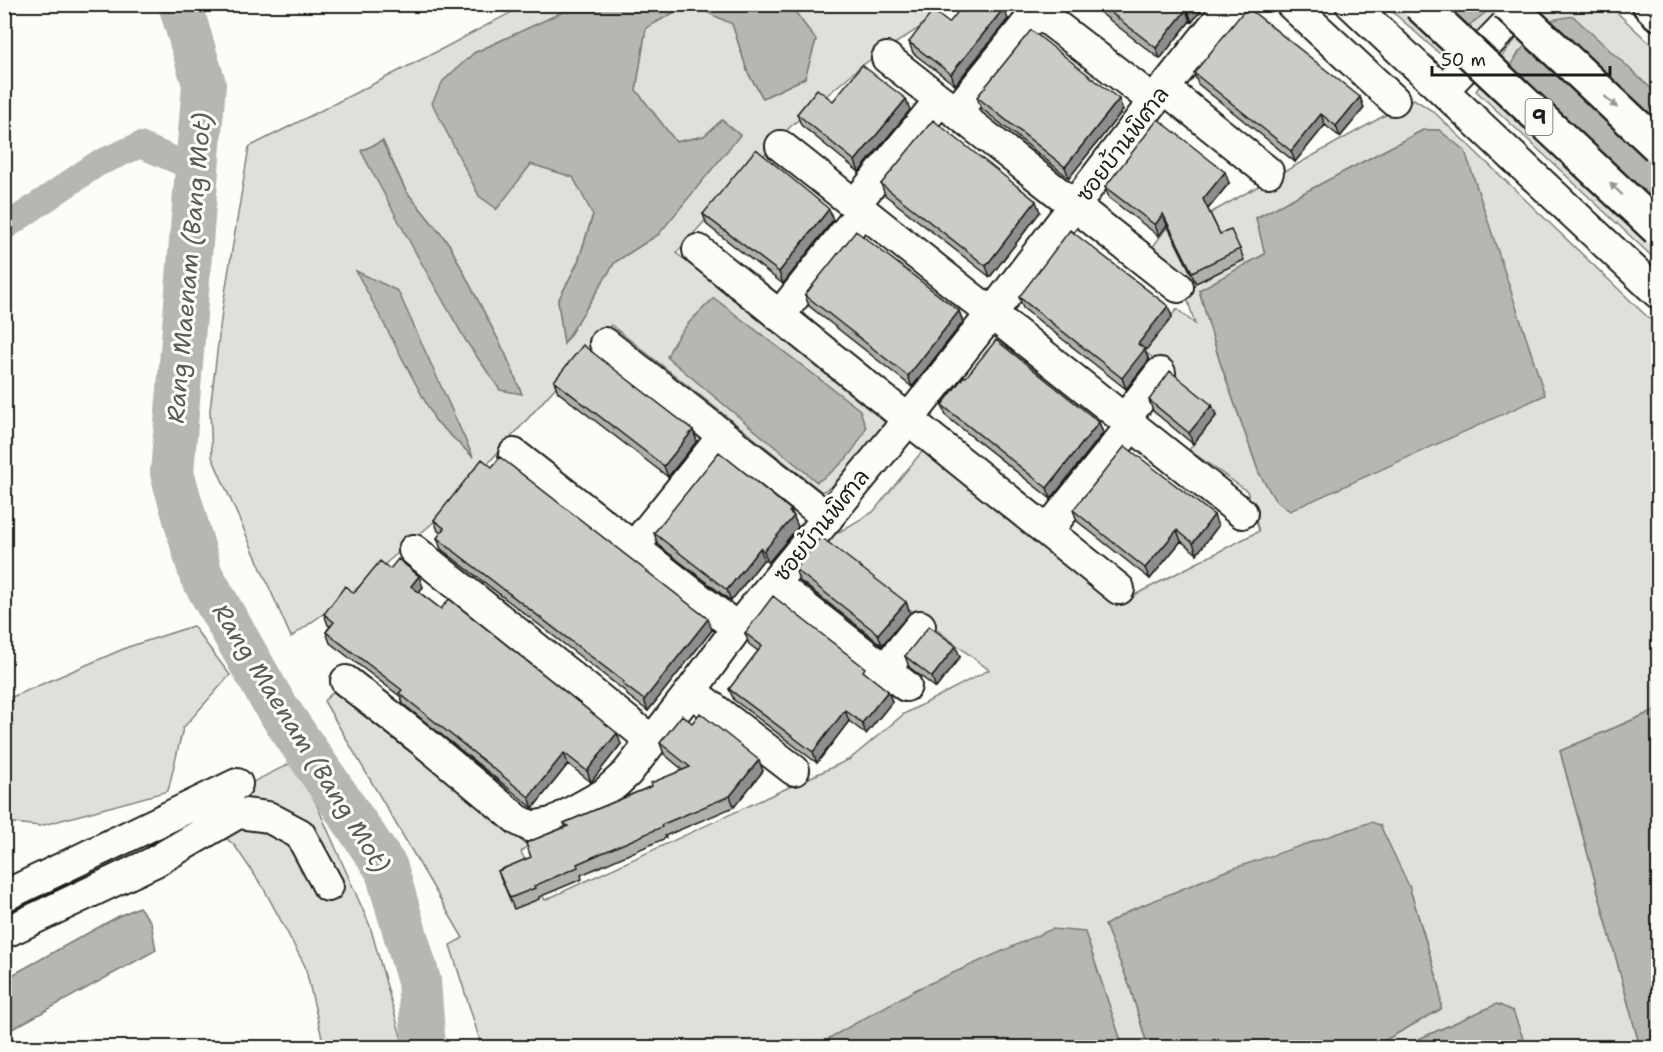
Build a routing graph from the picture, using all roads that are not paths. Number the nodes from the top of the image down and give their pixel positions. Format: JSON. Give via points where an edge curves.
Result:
{"nodes":[{"id":1,"x":1231,"y":4,"type":"edge"},
{"id":2,"x":1291,"y":4,"type":"edge"},
{"id":3,"x":1351,"y":4,"type":"edge"},
{"id":4,"x":1419,"y":4,"type":"edge"},
{"id":5,"x":1507,"y":4,"type":"edge"},
{"id":6,"x":1526,"y":4,"type":"edge"},
{"id":7,"x":1649,"y":4,"type":"edge"},
{"id":8,"x":1032,"y":8,"type":"edge"},
{"id":9,"x":1659,"y":13,"type":"edge"},
{"id":10,"x":887,"y":58,"type":"dead end"},
{"id":11,"x":1443,"y":90,"type":"junction"},
{"id":12,"x":1159,"y":95,"type":"junction"},
{"id":13,"x":1394,"y":100,"type":"dead end"},
{"id":14,"x":948,"y":106,"type":"junction"},
{"id":15,"x":781,"y":146,"type":"dead end"},
{"id":16,"x":1659,"y":146,"type":"edge"},
{"id":17,"x":1268,"y":172,"type":"dead end"},
{"id":18,"x":1075,"y":205,"type":"junction"},
{"id":19,"x":859,"y":207,"type":"junction"},
{"id":20,"x":1659,"y":229,"type":"edge"},
{"id":21,"x":698,"y":250,"type":"dead end"},
{"id":22,"x":1178,"y":287,"type":"dead end"},
{"id":23,"x":1659,"y":293,"type":"edge"},
{"id":24,"x":992,"y":313,"type":"junction"},
{"id":25,"x":779,"y":316,"type":"junction"},
{"id":26,"x":605,"y":343,"type":"dead end"},
{"id":27,"x":1160,"y":373,"type":"dead end"},
{"id":28,"x":908,"y":420,"type":"junction"},
{"id":29,"x":1129,"y":422,"type":"junction"},
{"id":30,"x":723,"y":436,"type":"junction"},
{"id":31,"x":514,"y":454,"type":"dead end"},
{"id":32,"x":1242,"y":513,"type":"dead end"},
{"id":33,"x":828,"y":518,"type":"junction"},
{"id":34,"x":1047,"y":531,"type":"junction"},
{"id":35,"x":634,"y":547,"type":"junction"},
{"id":36,"x":414,"y":550,"type":"dead end"},
{"id":37,"x":774,"y":583,"type":"junction"},
{"id":38,"x":1119,"y":589,"type":"dead end"},
{"id":39,"x":920,"y":626,"type":"dead end"},
{"id":40,"x":737,"y":628,"type":"junction"},
{"id":41,"x":346,"y":681,"type":"dead end"},
{"id":42,"x":691,"y":691,"type":"junction"},
{"id":43,"x":652,"y":741,"type":"junction"},
{"id":44,"x":794,"y":770,"type":"dead end"},
{"id":45,"x":237,"y":784,"type":"dead end"},
{"id":46,"x":328,"y":886,"type":"dead end"},
{"id":47,"x":4,"y":896,"type":"edge"},
{"id":48,"x":4,"y":933,"type":"edge"}],
"edges":[{"from":1,"to":12,"type":"street","name":"ซอยบ้านพิศาล"},
{"from":2,"to":13,"type":"street"},
{"from":3,"to":11,"type":"street"},
{"from":20,"to":4,"type":"main road","number":"9","one_way":true,"bridge":true},
{"from":5,"to":16,"type":"main road","one_way":true,"bridge":true},
{"from":6,"to":11,"type":"street"},
{"from":7,"to":9,"type":"main road"},
{"from":8,"to":12,"type":"street"},
{"from":8,"to":14,"type":"street"},
{"from":10,"to":14,"type":"street"},
{"from":11,"to":23,"type":"street"},
{"from":12,"to":17,"type":"street"},
{"from":12,"to":18,"type":"street","name":"ซอยบ้านพิศาล"},
{"from":14,"to":18,"type":"street"},
{"from":14,"to":19,"type":"street"},
{"from":15,"to":19,"type":"street"},
{"from":18,"to":22,"type":"street"},
{"from":18,"to":24,"type":"street","name":"ซอยบ้านพิศาล"},
{"from":19,"to":24,"type":"street"},
{"from":19,"to":25,"type":"street"},
{"from":21,"to":25,"type":"street"},
{"from":24,"to":28,"type":"street","name":"ซอยบ้านพิศาล"},
{"from":24,"to":29,"type":"street"},
{"from":25,"to":28,"type":"street"},
{"from":26,"to":30,"type":"street"},
{"from":27,"to":29,"type":"street"},
{"from":28,"to":33,"type":"street","name":"ซอยบ้านพิศาล"},
{"from":28,"to":34,"type":"street"},
{"from":29,"to":32,"type":"street"},
{"from":29,"to":34,"type":"street"},
{"from":30,"to":33,"type":"street"},
{"from":30,"to":35,"type":"street"},
{"from":31,"to":35,"type":"street"},
{"from":33,"to":37,"type":"street","name":"ซอยบ้านพิศาล"},
{"from":34,"to":38,"type":"street"},
{"from":35,"to":40,"type":"street"},
{"from":36,"to":43,"type":"street"},
{"from":37,"to":39,"type":"street","via":[[895,678]]},
{"from":37,"to":40,"type":"street","name":"ซอยบ้านพิศาล"},
{"from":40,"to":42,"type":"street","name":"ซอยบ้านพิศาล"},
{"from":41,"to":43,"type":"street","name":"ซอยบ้านพิศาล","via":[[518,820],[532,827],[552,823],[604,794]]},
{"from":42,"to":43,"type":"street","name":"ซอยบ้านพิศาล"},
{"from":42,"to":44,"type":"street"},
{"from":45,"to":47,"type":"street"},
{"from":46,"to":48,"type":"street","via":[[300,834],[268,817],[238,813],[154,862]]}]}
